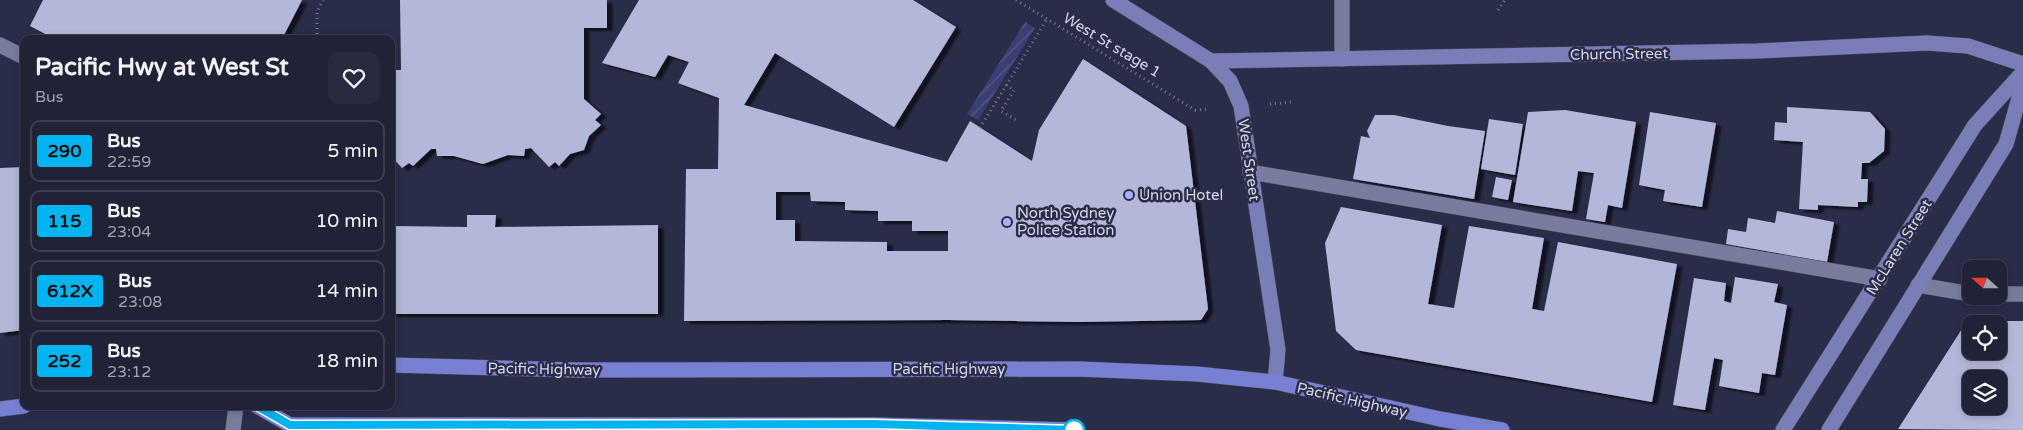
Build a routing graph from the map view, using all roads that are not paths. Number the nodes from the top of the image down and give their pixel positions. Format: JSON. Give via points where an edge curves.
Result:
{"nodes":[{"id":1,"x":1112,"y":0,"type":"edge"},
{"id":2,"x":1342,"y":0,"type":"edge"},
{"id":3,"x":0,"y":45,"type":"edge"},
{"id":4,"x":20,"y":55,"type":"edge"},
{"id":5,"x":1342,"y":58,"type":"junction"},
{"id":6,"x":1211,"y":61,"type":"junction"},
{"id":7,"x":2023,"y":64,"type":"edge"},
{"id":8,"x":2023,"y":72,"type":"edge"},
{"id":9,"x":2023,"y":84,"type":"edge"},
{"id":10,"x":1250,"y":172,"type":"junction"},
{"id":11,"x":1880,"y":279,"type":"junction"},
{"id":12,"x":1918,"y":285,"type":"junction"},
{"id":13,"x":1962,"y":292,"type":"edge"},
{"id":14,"x":2008,"y":294,"type":"edge"},
{"id":15,"x":2023,"y":294,"type":"edge"},
{"id":16,"x":395,"y":365,"type":"edge"},
{"id":17,"x":1275,"y":382,"type":"junction"},
{"id":18,"x":20,"y":406,"type":"edge"},
{"id":19,"x":0,"y":409,"type":"edge"},
{"id":20,"x":236,"y":410,"type":"edge"},
{"id":21,"x":264,"y":410,"type":"edge"},
{"id":22,"x":875,"y":427,"type":"edge"},
{"id":23,"x":233,"y":430,"type":"edge"},
{"id":24,"x":1075,"y":430,"type":"edge"},
{"id":25,"x":1502,"y":430,"type":"edge"},
{"id":26,"x":1783,"y":430,"type":"edge"},
{"id":27,"x":1829,"y":430,"type":"edge"}],
"edges":[{"from":1,"to":6,"type":"street","name":"West Street"},
{"from":2,"to":5,"type":"street"},
{"from":3,"to":4,"type":"street"},
{"from":5,"to":6,"type":"street","name":"Church Street"},
{"from":5,"to":7,"type":"street","name":"Church Street","via":[[1757,51],[1927,43],[1968,46]]},
{"from":6,"to":10,"type":"street","name":"West Street","via":[[1230,81],[1241,106]]},
{"from":8,"to":11,"type":"street","name":"McLaren Street","via":[[1975,125]]},
{"from":9,"to":12,"type":"street","via":[[2006,144]]},
{"from":10,"to":11,"type":"street"},
{"from":10,"to":17,"type":"street","name":"West Street","via":[[1278,350]]},
{"from":11,"to":26,"type":"street","name":"McLaren Street"},
{"from":12,"to":13,"type":"street"},
{"from":12,"to":27,"type":"street"},
{"from":14,"to":15,"type":"street"},
{"from":16,"to":17,"type":"main road","name":"Pacific Highway","via":[[577,370],[1079,369],[1196,374]]},
{"from":17,"to":25,"type":"main road","name":"Pacific Highway","via":[[1440,420]]},
{"from":18,"to":19,"type":"main road"},
{"from":20,"to":23,"type":"street"},
{"from":21,"to":22,"type":"main road","via":[[290,425]]},
{"from":22,"to":24,"type":"main road"}]}
